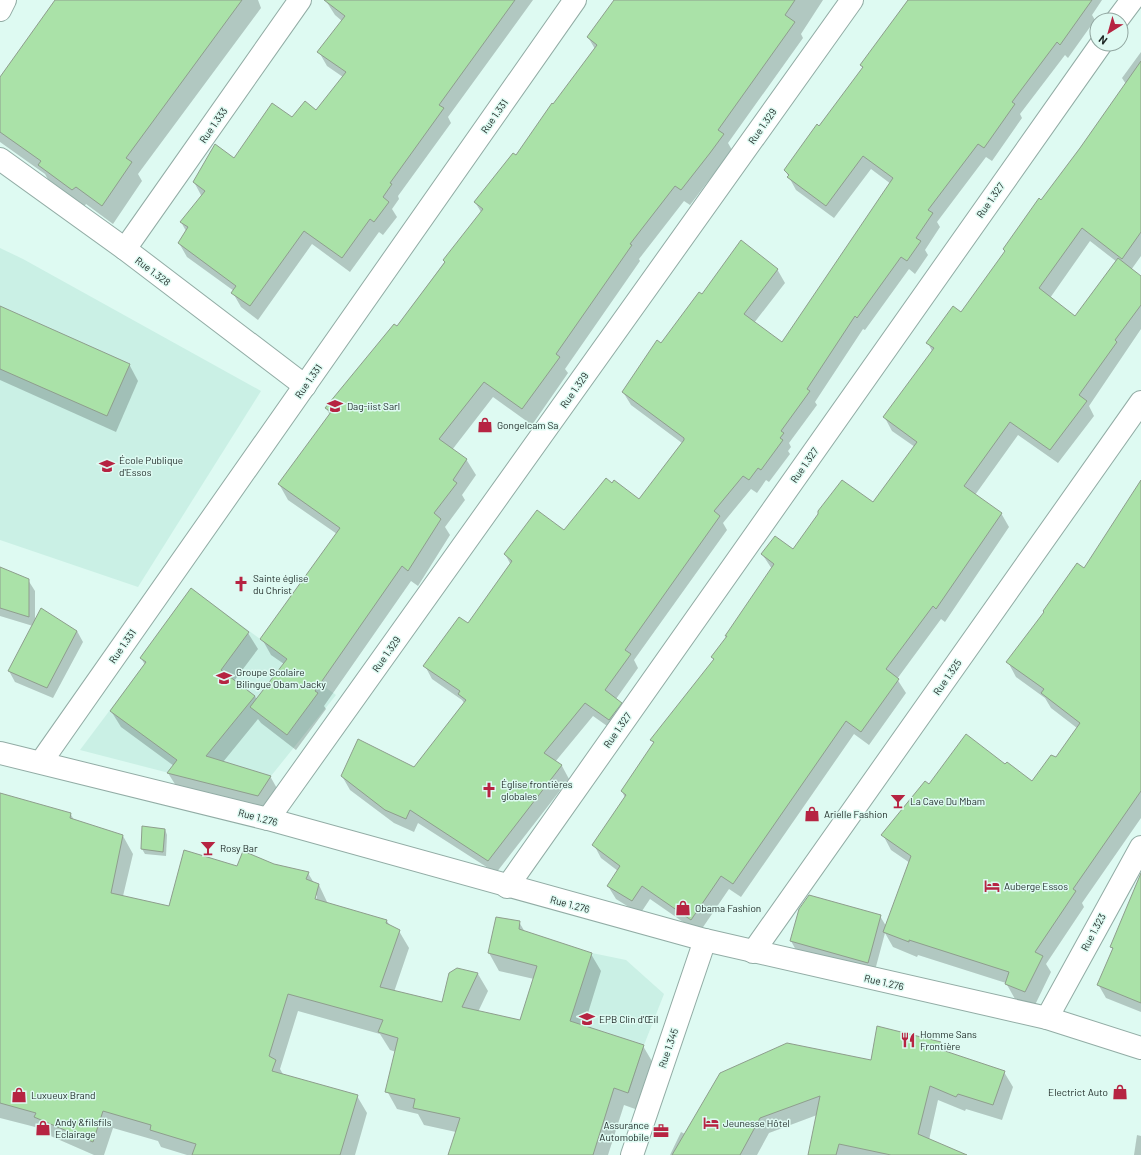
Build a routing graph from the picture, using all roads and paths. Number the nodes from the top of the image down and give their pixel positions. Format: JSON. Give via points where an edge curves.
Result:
{"nodes":[{"id":1,"x":5,"y":0,"type":"edge"},
{"id":2,"x":300,"y":0,"type":"edge"},
{"id":3,"x":575,"y":0,"type":"edge"},
{"id":4,"x":852,"y":0,"type":"edge"},
{"id":5,"x":1132,"y":0,"type":"edge"},
{"id":6,"x":0,"y":10,"type":"edge"},
{"id":7,"x":1124,"y":12,"type":"edge"},
{"id":8,"x":1095,"y":52,"type":"edge"},
{"id":9,"x":0,"y":158,"type":"edge"},
{"id":10,"x":125,"y":249,"type":"junction"},
{"id":11,"x":305,"y":386,"type":"junction"},
{"id":12,"x":1141,"y":402,"type":"edge"},
{"id":13,"x":0,"y":753,"type":"edge"},
{"id":14,"x":41,"y":762,"type":"junction"},
{"id":15,"x":268,"y":819,"type":"junction"},
{"id":16,"x":1141,"y":847,"type":"edge"},
{"id":17,"x":507,"y":887,"type":"junction"},
{"id":18,"x":705,"y":940,"type":"junction"},
{"id":19,"x":753,"y":952,"type":"junction"},
{"id":20,"x":1047,"y":1018,"type":"junction"},
{"id":21,"x":1141,"y":1048,"type":"edge"},
{"id":22,"x":632,"y":1155,"type":"edge"}],
"edges":[{"from":1,"to":6,"type":"street"},
{"from":2,"to":10,"type":"street","name":"Rue 1.333"},
{"from":3,"to":11,"type":"street","name":"Rue 1.331"},
{"from":4,"to":15,"type":"street","name":"Rue 1.329"},
{"from":5,"to":7,"type":"street"},
{"from":8,"to":17,"type":"street","name":"Rue 1.327"},
{"from":9,"to":10,"type":"street","name":"Rue 1.328"},
{"from":10,"to":11,"type":"street","name":"Rue 1.328"},
{"from":11,"to":14,"type":"street","name":"Rue 1.331"},
{"from":12,"to":19,"type":"street","name":"Rue 1.325"},
{"from":13,"to":14,"type":"street","name":"Rue 1.276"},
{"from":14,"to":15,"type":"street","name":"Rue 1.276"},
{"from":15,"to":17,"type":"street","name":"Rue 1.276"},
{"from":16,"to":20,"type":"street","name":"Rue 1.323"},
{"from":17,"to":18,"type":"street","name":"Rue 1.276"},
{"from":18,"to":19,"type":"street","name":"Rue 1.276"},
{"from":18,"to":22,"type":"street","name":"Rue 1.345"},
{"from":19,"to":20,"type":"street","name":"Rue 1.276"},
{"from":20,"to":21,"type":"street","name":"Rue 1.276"}]}
